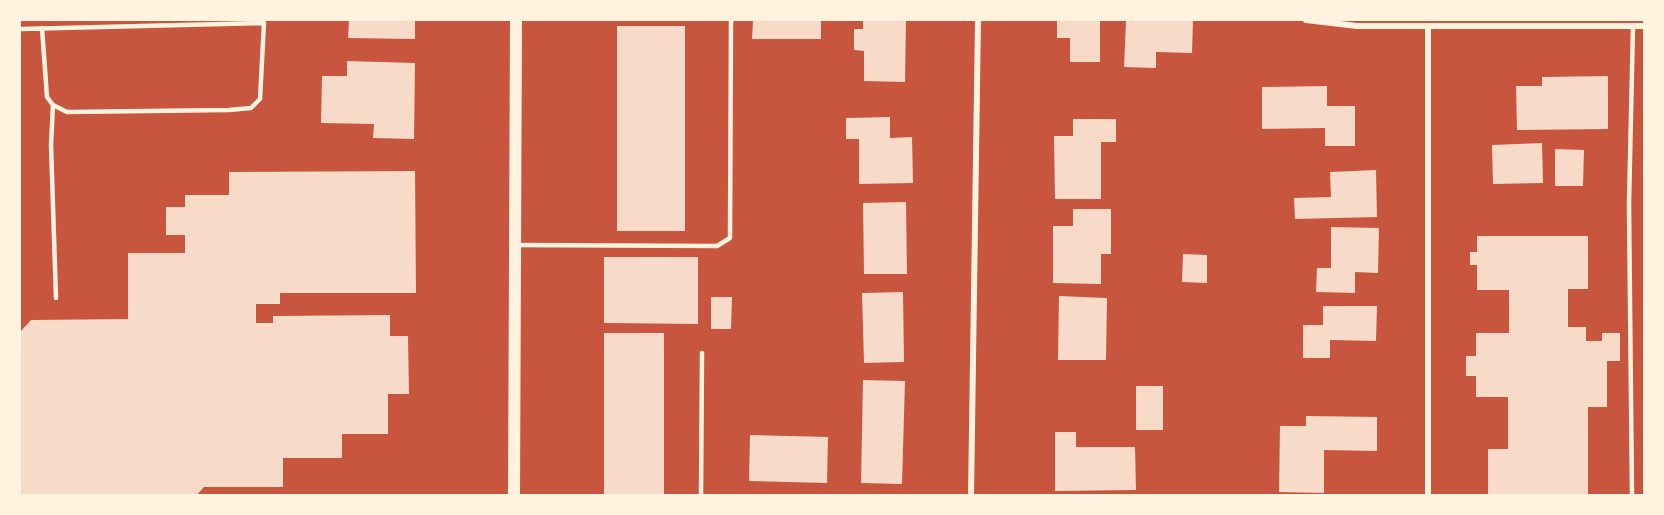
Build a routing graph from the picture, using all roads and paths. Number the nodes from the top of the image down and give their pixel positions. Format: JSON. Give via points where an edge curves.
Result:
{"nodes":[{"id":1,"x":516,"y":20,"type":"edge"},
{"id":2,"x":731,"y":20,"type":"edge"},
{"id":3,"x":978,"y":20,"type":"edge"},
{"id":4,"x":1306,"y":20,"type":"edge"},
{"id":5,"x":264,"y":21,"type":"edge"},
{"id":6,"x":165,"y":22,"type":"edge"},
{"id":7,"x":1428,"y":26,"type":"junction"},
{"id":8,"x":1633,"y":26,"type":"junction"},
{"id":9,"x":1644,"y":26,"type":"edge"},
{"id":10,"x":42,"y":28,"type":"junction"},
{"id":11,"x":20,"y":29,"type":"edge"},
{"id":12,"x":53,"y":105,"type":"junction"},
{"id":13,"x":515,"y":245,"type":"junction"},
{"id":14,"x":56,"y":298,"type":"dead end"},
{"id":15,"x":702,"y":353,"type":"dead end"},
{"id":16,"x":514,"y":495,"type":"edge"},
{"id":17,"x":701,"y":495,"type":"edge"},
{"id":18,"x":971,"y":495,"type":"edge"},
{"id":19,"x":1428,"y":495,"type":"edge"},
{"id":20,"x":1632,"y":495,"type":"edge"}],
"edges":[{"from":1,"to":13,"type":"main road"},
{"from":2,"to":13,"type":"lane","via":[[730,238],[717,246]]},
{"from":3,"to":18,"type":"street"},
{"from":4,"to":7,"type":"street","via":[[1357,26]]},
{"from":5,"to":6,"type":"lane"},
{"from":5,"to":12,"type":"lane","via":[[260,99],[251,108],[68,112]]},
{"from":6,"to":10,"type":"lane"},
{"from":7,"to":8,"type":"street"},
{"from":7,"to":19,"type":"street"},
{"from":8,"to":9,"type":"street"},
{"from":8,"to":20,"type":"lane","via":[[1629,204]]},
{"from":10,"to":11,"type":"lane"},
{"from":10,"to":12,"type":"lane","via":[[46,97]]},
{"from":12,"to":14,"type":"lane"},
{"from":13,"to":16,"type":"main road"},
{"from":15,"to":17,"type":"lane"}]}
